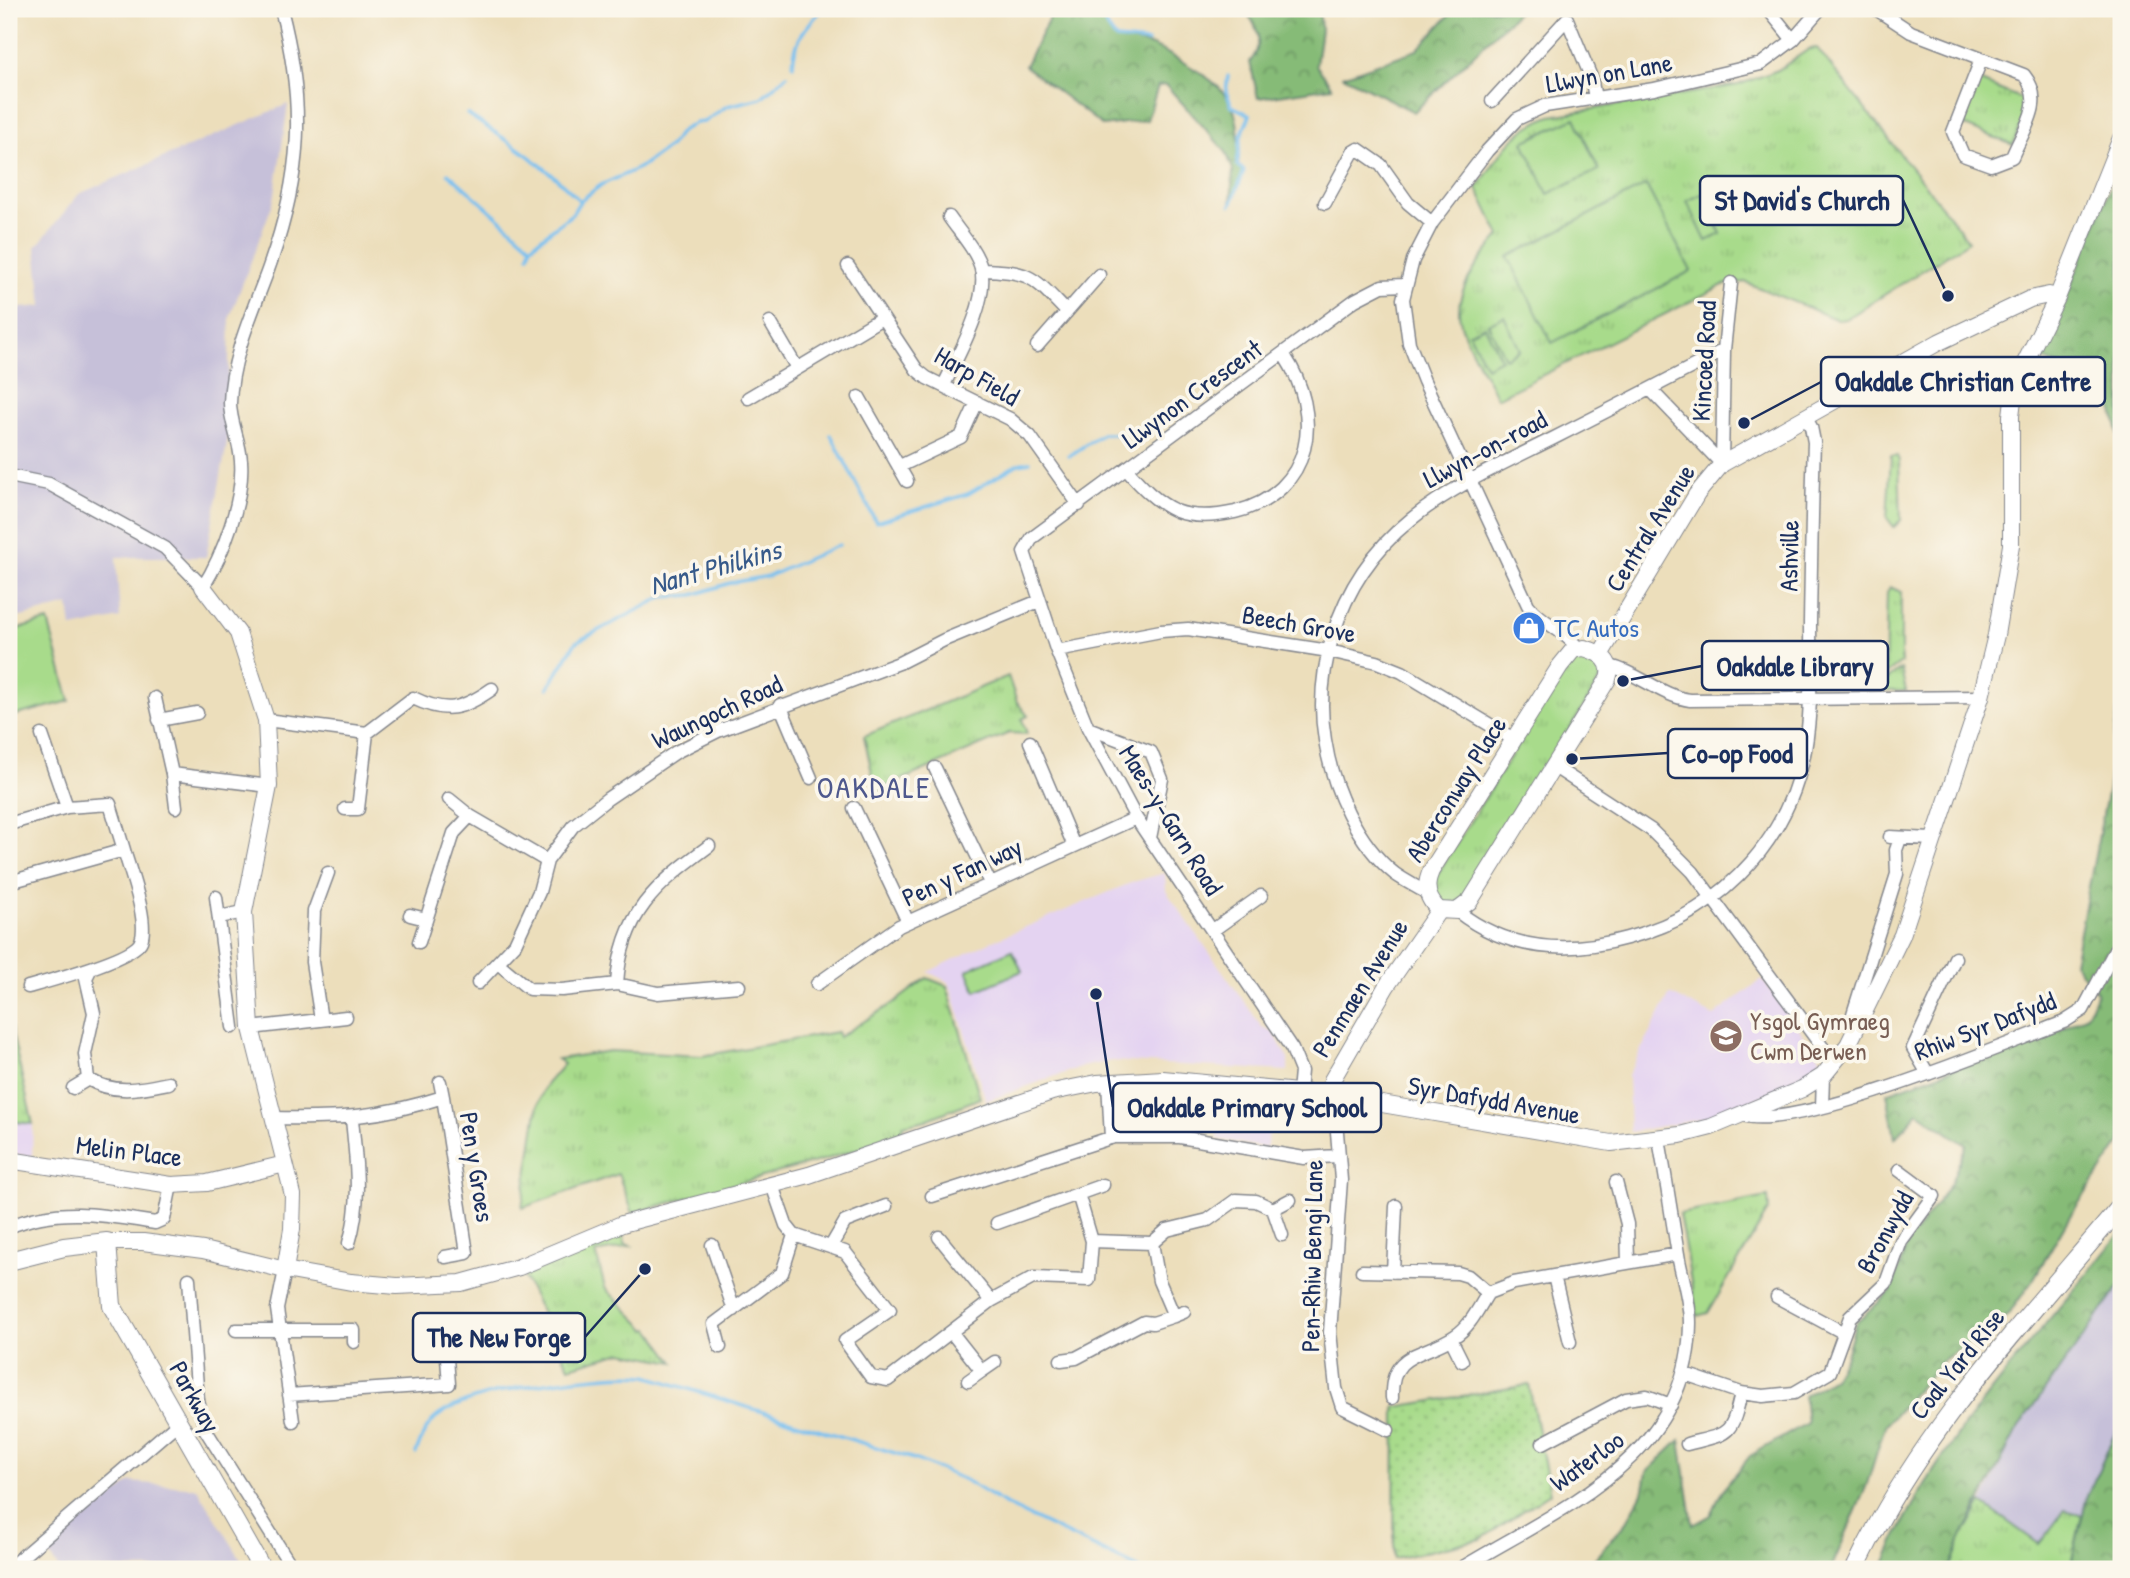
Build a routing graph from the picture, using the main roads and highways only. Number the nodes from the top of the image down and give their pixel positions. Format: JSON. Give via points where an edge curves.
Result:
{"nodes":[{"id":1,"x":2121,"y":1206,"type":"edge"},
{"id":2,"x":9,"y":1261,"type":"edge"},
{"id":3,"x":262,"y":1569,"type":"edge"},
{"id":4,"x":1855,"y":1569,"type":"edge"}],
"edges":[{"from":1,"to":4,"type":"main road","name":"Coal Yard Rise","via":[[1932,1434],[1877,1523]]},
{"from":2,"to":3,"type":"main road","name":"Parkway","via":[[107,1242],[112,1306]]}]}
